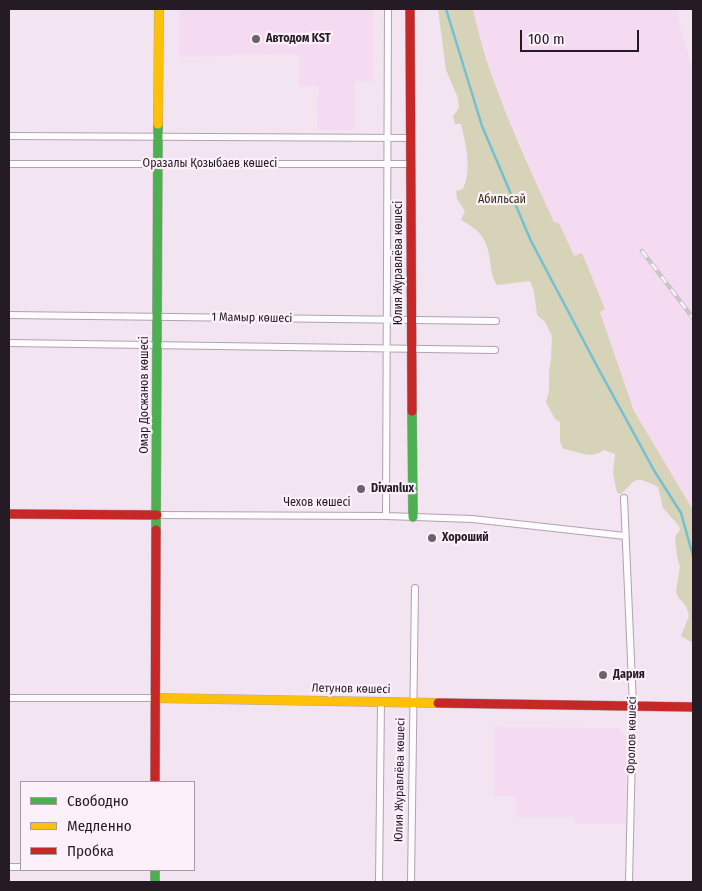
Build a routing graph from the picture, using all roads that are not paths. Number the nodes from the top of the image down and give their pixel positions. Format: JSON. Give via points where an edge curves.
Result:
{"nodes":[{"id":1,"x":159,"y":9,"type":"edge"},
{"id":2,"x":388,"y":9,"type":"edge"},
{"id":3,"x":410,"y":9,"type":"edge"},
{"id":4,"x":9,"y":136,"type":"edge"},
{"id":5,"x":158,"y":137,"type":"junction"},
{"id":6,"x":388,"y":138,"type":"junction"},
{"id":7,"x":411,"y":138,"type":"junction"},
{"id":8,"x":9,"y":164,"type":"edge"},
{"id":9,"x":158,"y":164,"type":"junction"},
{"id":10,"x":387,"y":164,"type":"junction"},
{"id":11,"x":411,"y":164,"type":"junction"},
{"id":12,"x":9,"y":315,"type":"edge"},
{"id":13,"x":157,"y":317,"type":"junction"},
{"id":14,"x":387,"y":320,"type":"junction"},
{"id":15,"x":412,"y":320,"type":"junction"},
{"id":16,"x":496,"y":322,"type":"dead end"},
{"id":17,"x":9,"y":343,"type":"edge"},
{"id":18,"x":157,"y":346,"type":"junction"},
{"id":19,"x":387,"y":349,"type":"junction"},
{"id":20,"x":412,"y":349,"type":"junction"},
{"id":21,"x":495,"y":350,"type":"dead end"},
{"id":22,"x":624,"y":498,"type":"dead end"},
{"id":23,"x":9,"y":514,"type":"edge"},
{"id":24,"x":157,"y":515,"type":"junction"},
{"id":25,"x":386,"y":516,"type":"junction"},
{"id":26,"x":413,"y":517,"type":"junction"},
{"id":27,"x":625,"y":536,"type":"junction"},
{"id":28,"x":415,"y":588,"type":"dead end"},
{"id":29,"x":9,"y":698,"type":"edge"},
{"id":30,"x":156,"y":698,"type":"junction"},
{"id":31,"x":380,"y":702,"type":"junction"},
{"id":32,"x":414,"y":702,"type":"junction"},
{"id":33,"x":633,"y":706,"type":"junction"},
{"id":34,"x":693,"y":707,"type":"edge"},
{"id":35,"x":155,"y":781,"type":"edge"},
{"id":36,"x":379,"y":882,"type":"edge"},
{"id":37,"x":411,"y":882,"type":"edge"},
{"id":38,"x":629,"y":882,"type":"edge"}],
"edges":[{"from":1,"to":5,"type":"street","name":"Омар Досжанов көшесі"},
{"from":2,"to":6,"type":"street","name":"Юлия Журавлёва көшесі"},
{"from":3,"to":7,"type":"street","name":"Юлия Журавлёва көшесі"},
{"from":4,"to":5,"type":"street"},
{"from":5,"to":6,"type":"street"},
{"from":5,"to":9,"type":"street","name":"Омар Досжанов көшесі"},
{"from":6,"to":7,"type":"street"},
{"from":6,"to":10,"type":"street","name":"Юлия Журавлёва көшесі"},
{"from":7,"to":11,"type":"street","name":"Юлия Журавлёва көшесі"},
{"from":8,"to":9,"type":"street","name":"Оразалы Қозыбаев көшесі"},
{"from":9,"to":10,"type":"street","name":"Оразалы Қозыбаев көшесі"},
{"from":9,"to":13,"type":"street","name":"Омар Досжанов көшесі"},
{"from":10,"to":11,"type":"street","name":"Оразалы Қозыбаев көшесі"},
{"from":10,"to":14,"type":"street","name":"Юлия Журавлёва көшесі"},
{"from":11,"to":15,"type":"street","name":"Юлия Журавлёва көшесі"},
{"from":12,"to":13,"type":"street","name":"1 Мамыр көшесі"},
{"from":13,"to":14,"type":"street","name":"1 Мамыр көшесі"},
{"from":13,"to":18,"type":"street","name":"Омар Досжанов көшесі"},
{"from":14,"to":15,"type":"street","name":"1 Мамыр көшесі"},
{"from":14,"to":19,"type":"street","name":"Юлия Журавлёва көшесі"},
{"from":15,"to":16,"type":"street","name":"1 Мамыр көшесі"},
{"from":15,"to":20,"type":"street","name":"Юлия Журавлёва көшесі"},
{"from":17,"to":18,"type":"street"},
{"from":18,"to":19,"type":"street"},
{"from":18,"to":24,"type":"street","name":"Омар Досжанов көшесі"},
{"from":19,"to":20,"type":"street"},
{"from":19,"to":25,"type":"street","name":"Юлия Журавлёва көшесі"},
{"from":20,"to":21,"type":"street"},
{"from":20,"to":26,"type":"street","name":"Юлия Журавлёва көшесі"},
{"from":22,"to":27,"type":"street","name":"Фролов көшесі"},
{"from":23,"to":24,"type":"street","name":"Чехов көшесі"},
{"from":24,"to":25,"type":"street","name":"Чехов көшесі"},
{"from":24,"to":30,"type":"street","name":"Омар Досжанов көшесі"},
{"from":25,"to":26,"type":"street","name":"Чехов көшесі"},
{"from":26,"to":27,"type":"street","name":"Чехов көшесі","via":[[472,519]]},
{"from":27,"to":33,"type":"street","name":"Фролов көшесі"},
{"from":28,"to":32,"type":"street","name":"Юлия Журавлёва көшесі"},
{"from":29,"to":30,"type":"street","name":"Летунов көшесі"},
{"from":30,"to":31,"type":"street","name":"Летунов көшесі"},
{"from":30,"to":35,"type":"street","name":"Омар Досжанов көшесі"},
{"from":31,"to":32,"type":"street","name":"Летунов көшесі"},
{"from":31,"to":36,"type":"street","name":"Юлия Журавлёва көшесі"},
{"from":32,"to":33,"type":"street","name":"Летунов көшесі"},
{"from":32,"to":37,"type":"street","name":"Юлия Журавлёва көшесі"},
{"from":33,"to":34,"type":"street","name":"Летунов көшесі"},
{"from":33,"to":38,"type":"street","name":"Фролов көшесі"}]}
